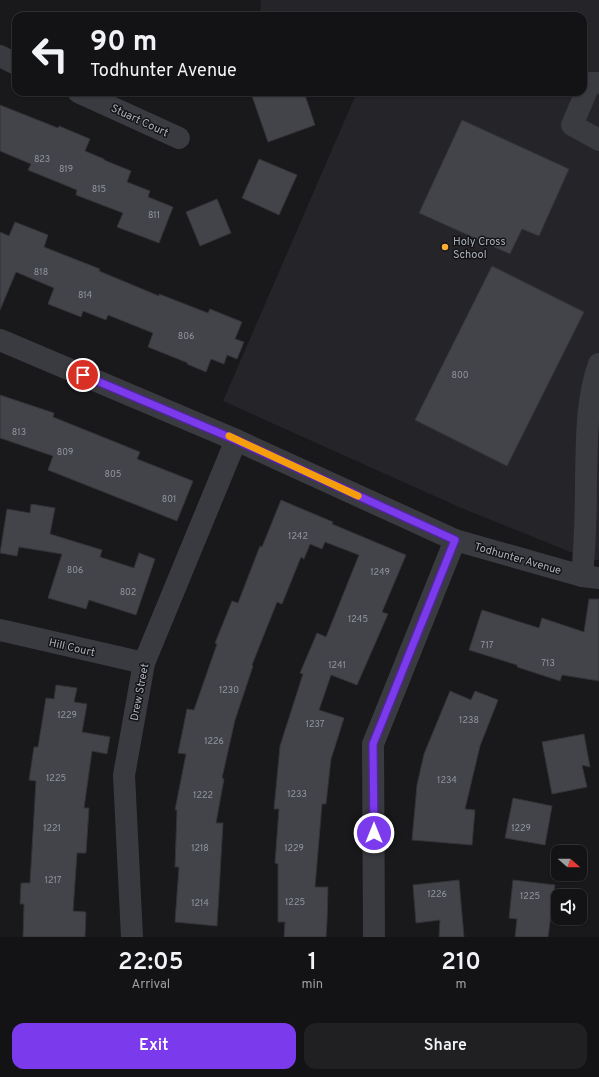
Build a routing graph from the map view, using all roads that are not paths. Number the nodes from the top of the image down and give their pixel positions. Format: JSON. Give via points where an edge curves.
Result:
{"nodes":[{"id":1,"x":0,"y":56,"type":"edge"},
{"id":2,"x":12,"y":62,"type":"edge"},
{"id":3,"x":599,"y":83,"type":"edge"},
{"id":4,"x":587,"y":90,"type":"edge"},
{"id":5,"x":87,"y":96,"type":"edge"},
{"id":6,"x":584,"y":96,"type":"edge"},
{"id":7,"x":179,"y":138,"type":"dead end"},
{"id":8,"x":599,"y":140,"type":"edge"},
{"id":9,"x":0,"y":340,"type":"edge"},
{"id":10,"x":599,"y":364,"type":"edge"},
{"id":11,"x":236,"y":440,"type":"junction"},
{"id":12,"x":592,"y":534,"type":"edge"},
{"id":13,"x":455,"y":540,"type":"junction"},
{"id":14,"x":590,"y":577,"type":"edge"},
{"id":15,"x":0,"y":630,"type":"edge"},
{"id":16,"x":144,"y":663,"type":"junction"},
{"id":17,"x":132,"y":937,"type":"edge"},
{"id":18,"x":374,"y":937,"type":"edge"}],
"edges":[{"from":1,"to":2,"type":"street"},
{"from":3,"to":4,"type":"street","via":[[590,83]]},
{"from":5,"to":7,"type":"street","name":"Stuart Court"},
{"from":6,"to":8,"type":"street","via":[[572,125]]},
{"from":9,"to":11,"type":"street","name":"Todhunter Avenue"},
{"from":10,"to":12,"type":"street","via":[[590,401],[587,435]]},
{"from":11,"to":13,"type":"street","name":"Todhunter Avenue"},
{"from":11,"to":16,"type":"street","name":"Drew Street"},
{"from":12,"to":14,"type":"street"},
{"from":13,"to":14,"type":"street","name":"Todhunter Avenue"},
{"from":13,"to":18,"type":"street","via":[[373,744]]},
{"from":15,"to":16,"type":"street","name":"Hill Court"},
{"from":16,"to":17,"type":"street","name":"Drew Street","via":[[124,775]]}]}
